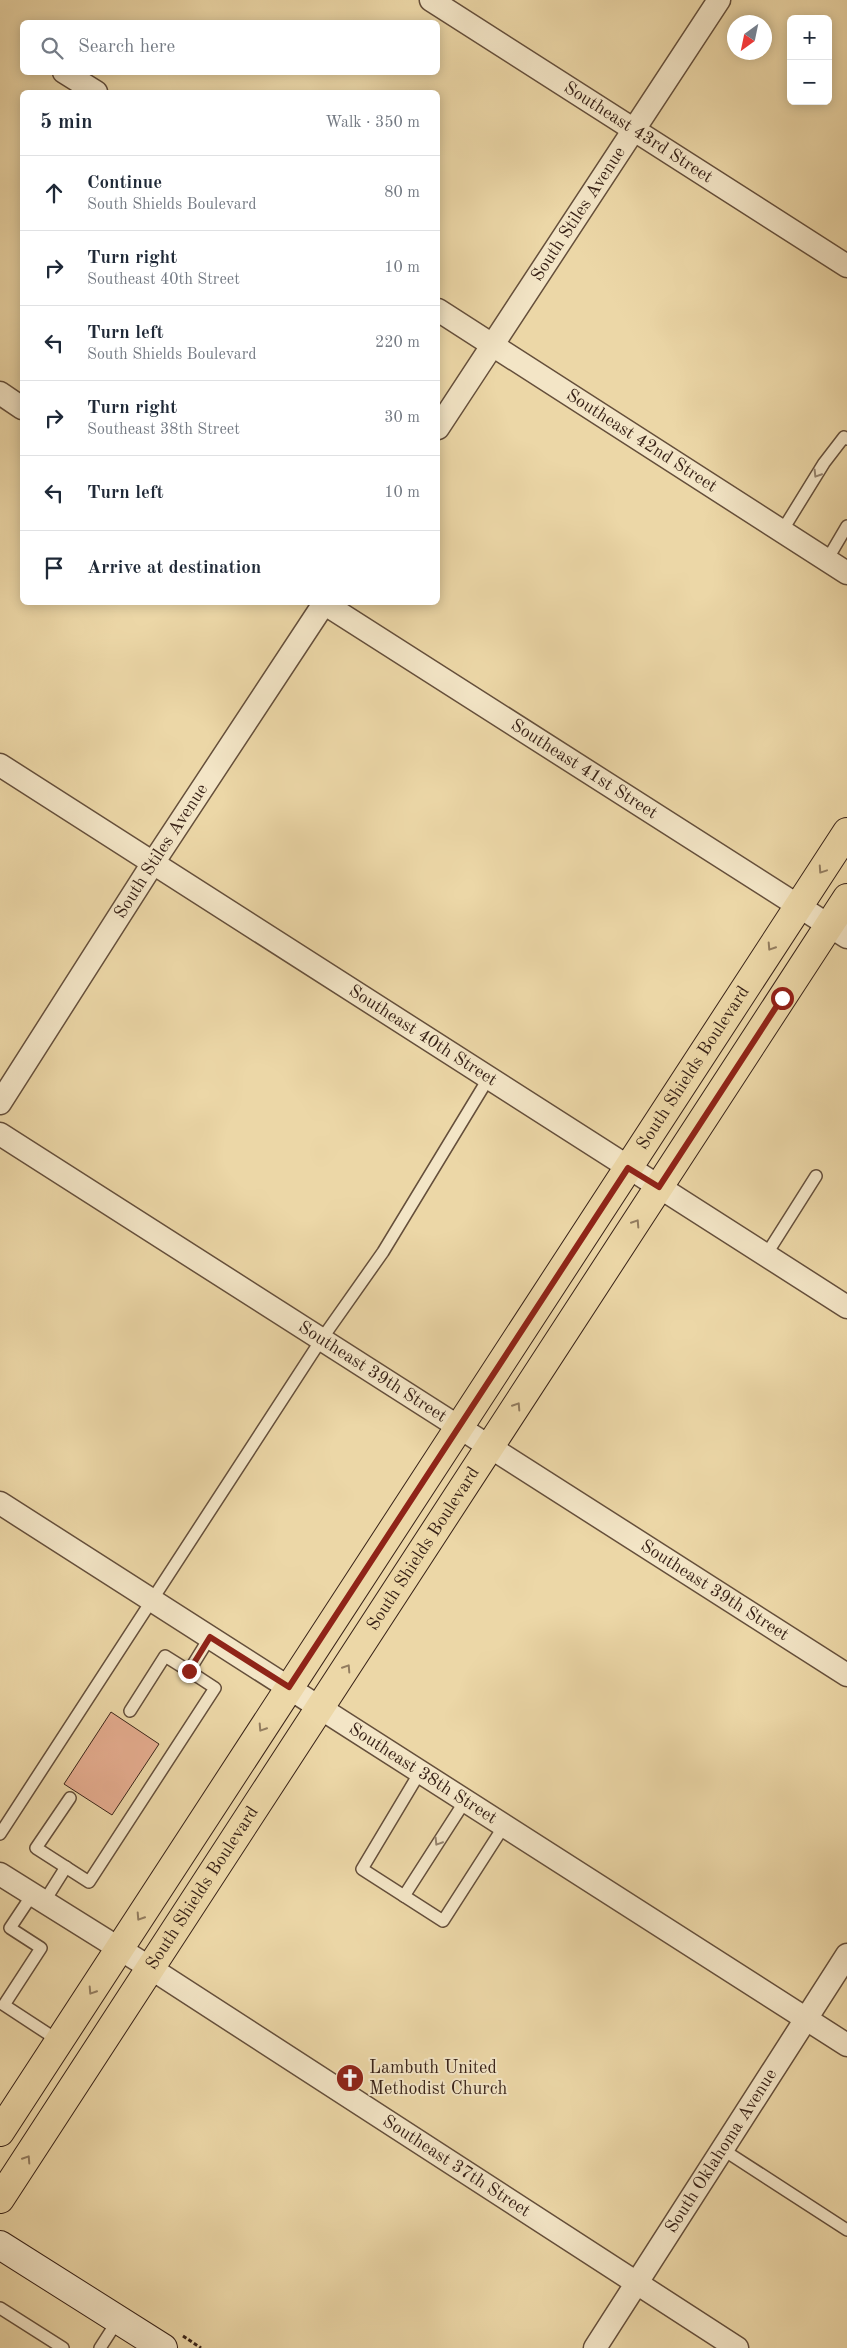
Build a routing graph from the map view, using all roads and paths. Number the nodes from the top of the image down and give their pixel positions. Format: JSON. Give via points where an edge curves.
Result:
{"nodes":[{"id":1,"x":431,"y":0,"type":"edge"},
{"id":2,"x":719,"y":0,"type":"edge"},
{"id":3,"x":69,"y":75,"type":"edge"},
{"id":4,"x":93,"y":90,"type":"edge"},
{"id":5,"x":634,"y":130,"type":"junction"},
{"id":6,"x":847,"y":266,"type":"edge"},
{"id":7,"x":440,"y":311,"type":"edge"},
{"id":8,"x":492,"y":345,"type":"junction"},
{"id":9,"x":0,"y":393,"type":"edge"},
{"id":10,"x":20,"y":407,"type":"edge"},
{"id":11,"x":440,"y":425,"type":"edge"},
{"id":12,"x":847,"y":439,"type":"edge"},
{"id":13,"x":847,"y":526,"type":"edge"},
{"id":14,"x":782,"y":531,"type":"junction"},
{"id":15,"x":827,"y":560,"type":"junction"},
{"id":16,"x":847,"y":573,"type":"edge"},
{"id":17,"x":323,"y":605,"type":"edge"},
{"id":18,"x":327,"y":605,"type":"edge"},
{"id":19,"x":0,"y":765,"type":"edge"},
{"id":20,"x":847,"y":832,"type":"edge"},
{"id":21,"x":153,"y":863,"type":"junction"},
{"id":22,"x":847,"y":898,"type":"edge"},
{"id":23,"x":798,"y":906,"type":"junction"},
{"id":24,"x":838,"y":931,"type":"edge"},
{"id":25,"x":488,"y":1079,"type":"junction"},
{"id":26,"x":0,"y":1103,"type":"edge"},
{"id":27,"x":0,"y":1134,"type":"edge"},
{"id":28,"x":628,"y":1168,"type":"junction"},
{"id":29,"x":816,"y":1176,"type":"dead end"},
{"id":30,"x":659,"y":1187,"type":"junction"},
{"id":31,"x":766,"y":1255,"type":"junction"},
{"id":32,"x":847,"y":1307,"type":"edge"},
{"id":33,"x":321,"y":1340,"type":"junction"},
{"id":34,"x":459,"y":1428,"type":"junction"},
{"id":35,"x":490,"y":1447,"type":"junction"},
{"id":36,"x":0,"y":1504,"type":"edge"},
{"id":37,"x":152,"y":1600,"type":"junction"},
{"id":38,"x":210,"y":1637,"type":"junction"},
{"id":39,"x":189,"y":1671,"type":"junction"},
{"id":40,"x":847,"y":1675,"type":"edge"},
{"id":41,"x":289,"y":1687,"type":"junction"},
{"id":42,"x":320,"y":1708,"type":"junction"},
{"id":43,"x":130,"y":1711,"type":"dead end"},
{"id":44,"x":420,"y":1772,"type":"junction"},
{"id":45,"x":70,"y":1798,"type":"dead end"},
{"id":46,"x":465,"y":1801,"type":"junction"},
{"id":47,"x":504,"y":1826,"type":"junction"},
{"id":48,"x":0,"y":1834,"type":"edge"},
{"id":49,"x":66,"y":1868,"type":"junction"},
{"id":50,"x":0,"y":1874,"type":"edge"},
{"id":51,"x":404,"y":1896,"type":"junction"},
{"id":52,"x":38,"y":1898,"type":"junction"},
{"id":53,"x":118,"y":1950,"type":"junction"},
{"id":54,"x":847,"y":1955,"type":"edge"},
{"id":55,"x":152,"y":1969,"type":"junction"},
{"id":56,"x":805,"y":2018,"type":"junction"},
{"id":57,"x":59,"y":2041,"type":"junction"},
{"id":58,"x":847,"y":2045,"type":"edge"},
{"id":59,"x":0,"y":2132,"type":"edge"},
{"id":60,"x":722,"y":2149,"type":"junction"},
{"id":61,"x":0,"y":2199,"type":"edge"},
{"id":62,"x":847,"y":2230,"type":"edge"},
{"id":63,"x":0,"y":2246,"type":"edge"},
{"id":64,"x":636,"y":2285,"type":"junction"},
{"id":65,"x":0,"y":2308,"type":"edge"},
{"id":66,"x":118,"y":2320,"type":"junction"},
{"id":67,"x":63,"y":2348,"type":"edge"},
{"id":68,"x":100,"y":2348,"type":"edge"},
{"id":69,"x":163,"y":2348,"type":"edge"},
{"id":70,"x":595,"y":2348,"type":"edge"},
{"id":71,"x":736,"y":2348,"type":"edge"}],
"edges":[{"from":1,"to":5,"type":"street","name":"Southeast 43rd Street"},
{"from":2,"to":5,"type":"street","name":"South Stiles Avenue"},
{"from":3,"to":4,"type":"street"},
{"from":5,"to":6,"type":"street","name":"Southeast 43rd Street"},
{"from":5,"to":8,"type":"street","name":"South Stiles Avenue"},
{"from":7,"to":8,"type":"street","name":"Southeast 42nd Street"},
{"from":8,"to":11,"type":"street","name":"South Stiles Avenue"},
{"from":8,"to":14,"type":"street","name":"Southeast 42nd Street"},
{"from":9,"to":10,"type":"street"},
{"from":12,"to":14,"type":"lane","one_way":true,"via":[[844,437],[824,463]]},
{"from":13,"to":15,"type":"lane"},
{"from":14,"to":15,"type":"street","name":"Southeast 42nd Street"},
{"from":15,"to":16,"type":"street","name":"Southeast 42nd Street"},
{"from":17,"to":21,"type":"street","name":"South Stiles Avenue"},
{"from":18,"to":23,"type":"street","name":"Southeast 41st Street"},
{"from":19,"to":21,"type":"street","name":"Southeast 40th Street"},
{"from":20,"to":23,"type":"main road","name":"South Shields Boulevard","one_way":true},
{"from":21,"to":25,"type":"street","name":"Southeast 40th Street"},
{"from":21,"to":26,"type":"street","name":"South Stiles Avenue"},
{"from":22,"to":24,"type":"main road","name":"South Shields Boulevard"},
{"from":23,"to":24,"type":"street","name":"Southeast 41st Street"},
{"from":23,"to":28,"type":"main road","name":"South Shields Boulevard","one_way":true},
{"from":24,"to":30,"type":"main road","name":"South Shields Boulevard"},
{"from":25,"to":28,"type":"street","name":"Southeast 40th Street"},
{"from":25,"to":33,"type":"lane","via":[[383,1252]]},
{"from":27,"to":33,"type":"street","name":"Southeast 39th Street"},
{"from":28,"to":30,"type":"street","name":"Southeast 40th Street"},
{"from":28,"to":34,"type":"main road","name":"South Shields Boulevard"},
{"from":29,"to":31,"type":"lane"},
{"from":30,"to":31,"type":"street","name":"Southeast 40th Street"},
{"from":35,"to":30,"type":"main road","name":"South Shields Boulevard","one_way":true},
{"from":31,"to":32,"type":"street","name":"Southeast 40th Street"},
{"from":33,"to":34,"type":"street","name":"Southeast 39th Street"},
{"from":33,"to":37,"type":"lane"},
{"from":34,"to":35,"type":"street","name":"Southeast 39th Street"},
{"from":34,"to":41,"type":"main road","name":"South Shields Boulevard"},
{"from":35,"to":40,"type":"street","name":"Southeast 39th Street"},
{"from":42,"to":35,"type":"main road","name":"South Shields Boulevard","one_way":true},
{"from":36,"to":37,"type":"street","name":"Southeast 38th Street"},
{"from":37,"to":38,"type":"street","name":"Southeast 38th Street"},
{"from":37,"to":48,"type":"lane"},
{"from":38,"to":39,"type":"lane"},
{"from":38,"to":41,"type":"street","name":"Southeast 38th Street"},
{"from":39,"to":43,"type":"lane","via":[[165,1656]]},
{"from":39,"to":49,"type":"lane","via":[[215,1688],[89,1882]]},
{"from":41,"to":42,"type":"street","name":"Southeast 38th Street"},
{"from":41,"to":53,"type":"main road","name":"South Shields Boulevard","one_way":true},
{"from":42,"to":44,"type":"street","name":"Southeast 38th Street"},
{"from":42,"to":55,"type":"main road","name":"South Shields Boulevard"},
{"from":44,"to":46,"type":"street","name":"Southeast 38th Street"},
{"from":44,"to":51,"type":"lane","via":[[362,1869]]},
{"from":45,"to":49,"type":"lane","via":[[36,1848]]},
{"from":46,"to":47,"type":"street","name":"Southeast 38th Street"},
{"from":46,"to":51,"type":"lane","one_way":true},
{"from":47,"to":51,"type":"lane","via":[[443,1922]]},
{"from":47,"to":56,"type":"street","name":"Southeast 38th Street"},
{"from":49,"to":52,"type":"lane"},
{"from":50,"to":52,"type":"street","name":"Southeast 37th Street"},
{"from":52,"to":53,"type":"street","name":"Southeast 37th Street"},
{"from":52,"to":57,"type":"lane","via":[[10,1928],[41,1948],[4,2005]]},
{"from":53,"to":55,"type":"street","name":"Southeast 37th Street"},
{"from":53,"to":57,"type":"main road","name":"South Shields Boulevard","one_way":true},
{"from":54,"to":56,"type":"street","name":"South Oklahoma Avenue"},
{"from":61,"to":55,"type":"main road","name":"South Shields Boulevard","one_way":true},
{"from":55,"to":64,"type":"street","name":"Southeast 37th Street"},
{"from":56,"to":58,"type":"street","name":"Southeast 38th Street"},
{"from":56,"to":60,"type":"street","name":"South Oklahoma Avenue"},
{"from":57,"to":59,"type":"main road","name":"South Shields Boulevard"},
{"from":60,"to":62,"type":"lane"},
{"from":60,"to":64,"type":"street","name":"South Oklahoma Avenue"},
{"from":63,"to":66,"type":"street"},
{"from":64,"to":70,"type":"street","name":"South Oklahoma Avenue"},
{"from":64,"to":71,"type":"street","name":"Southeast 37th Street"},
{"from":65,"to":67,"type":"lane"},
{"from":66,"to":68,"type":"lane"},
{"from":66,"to":69,"type":"street"}]}
